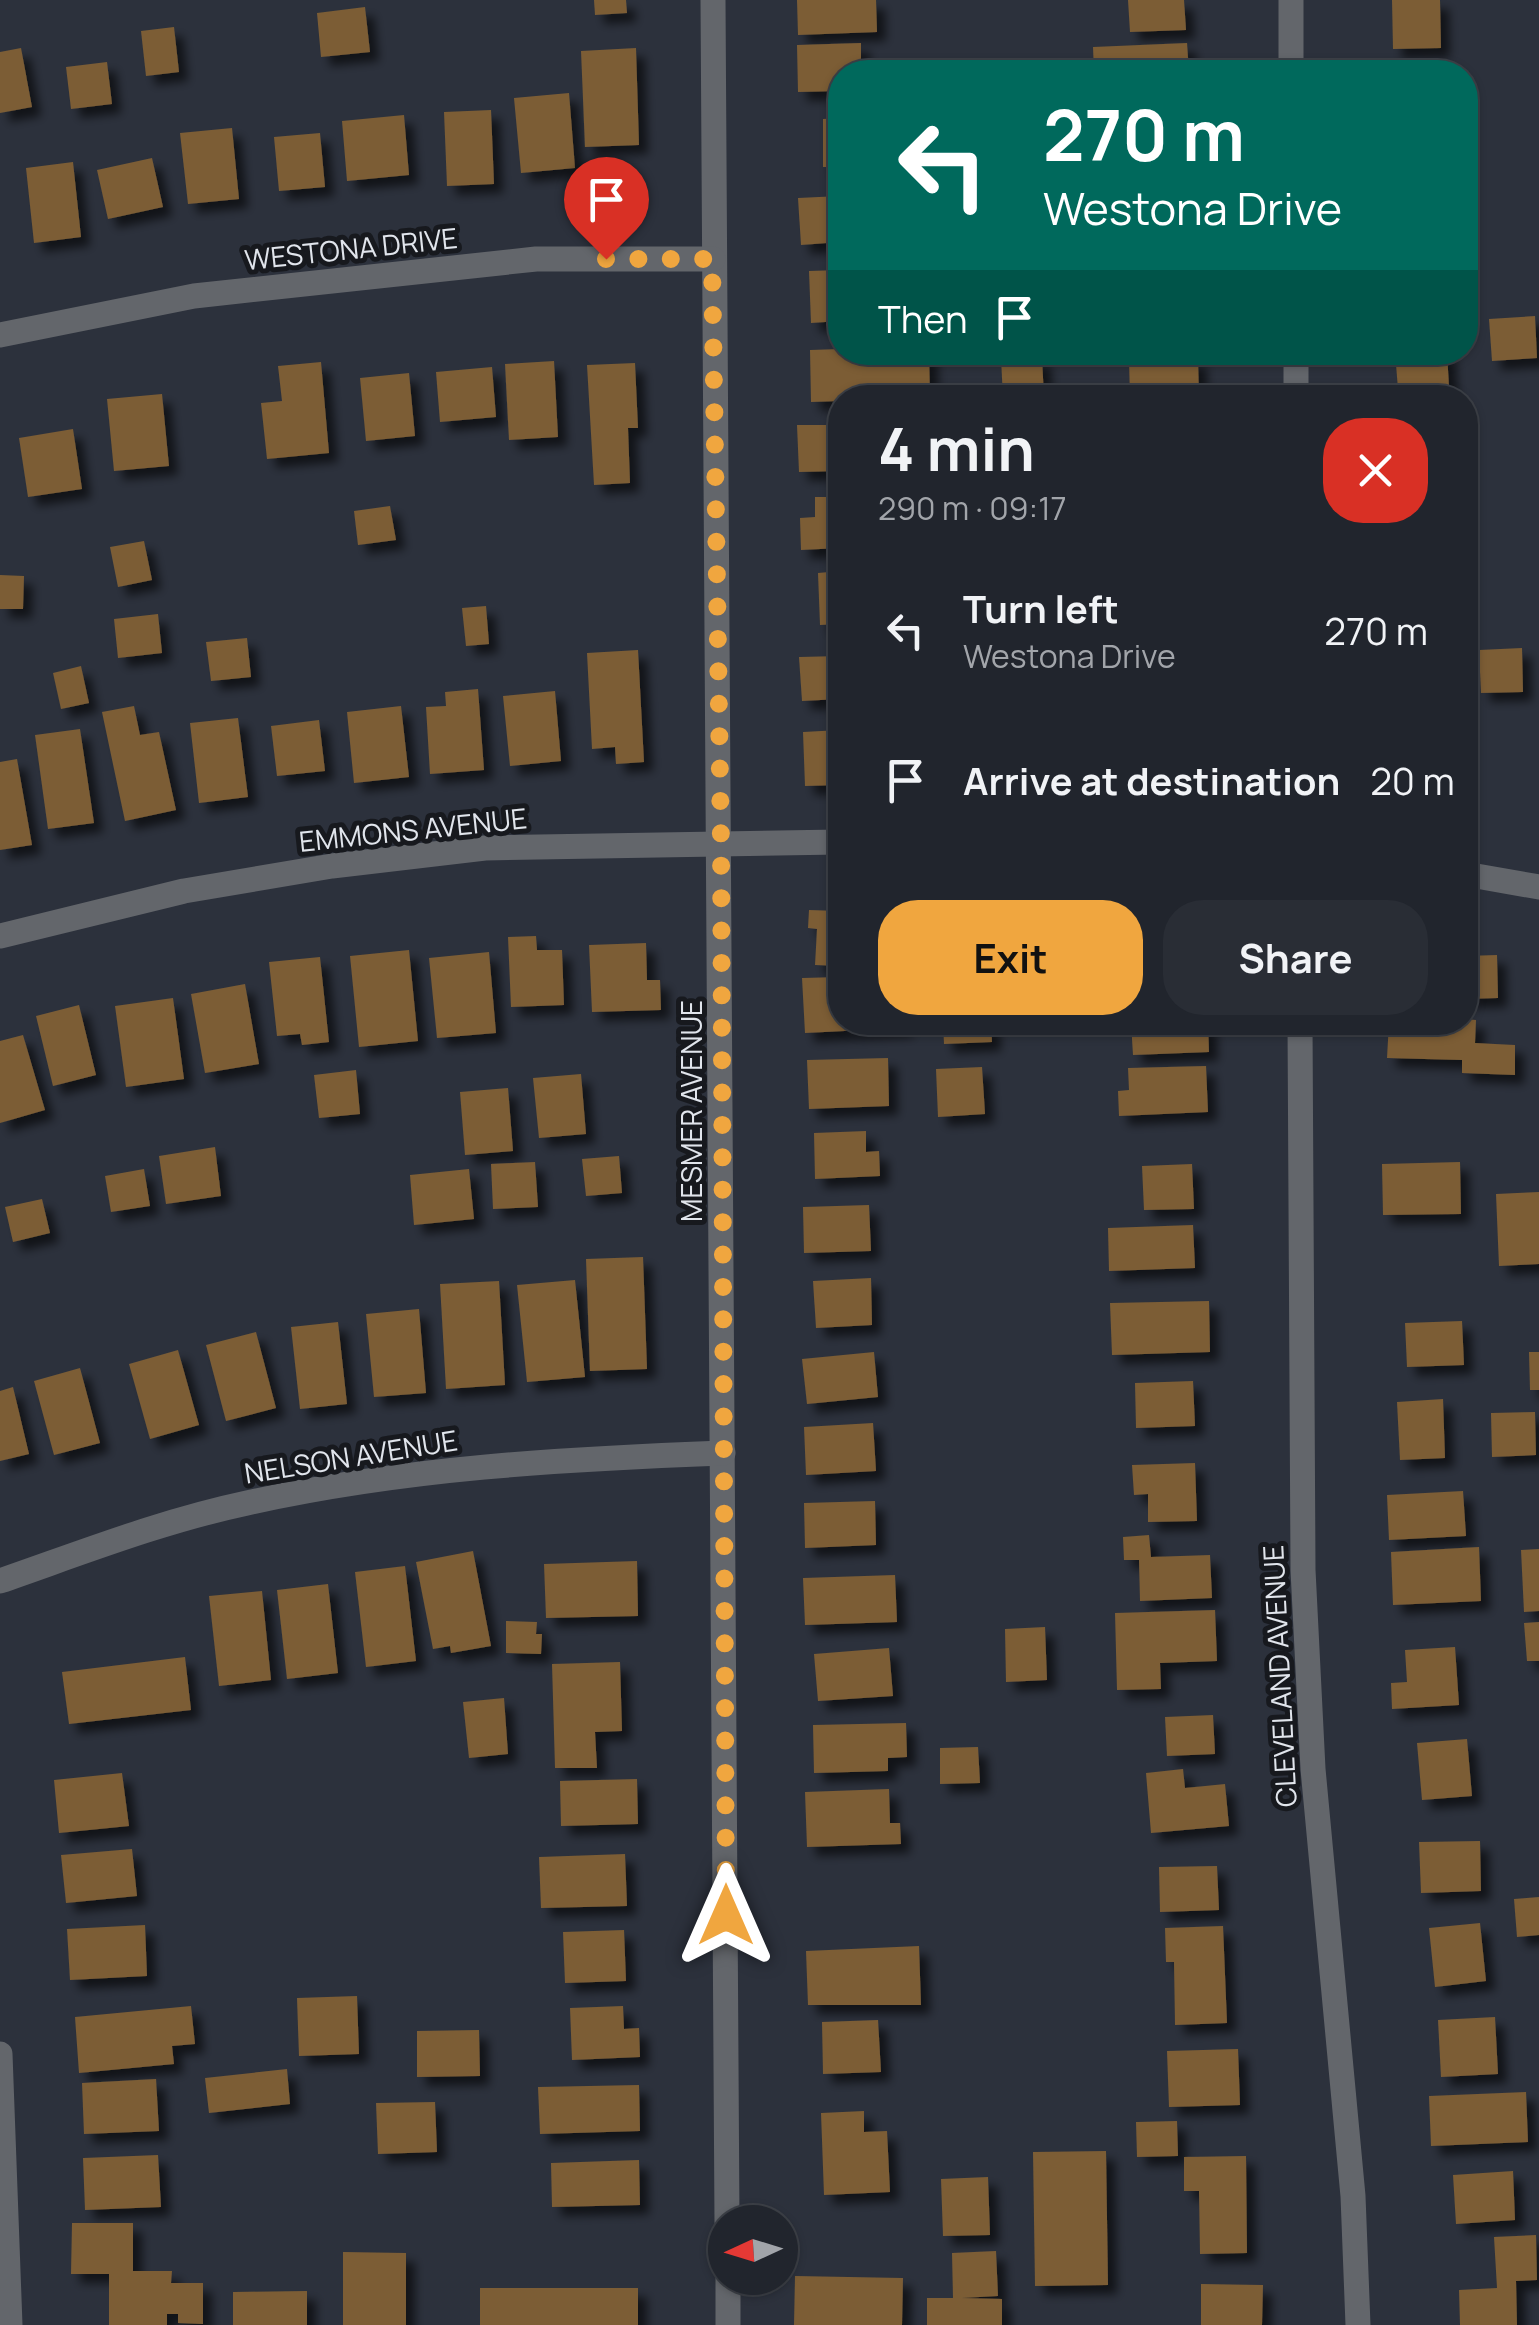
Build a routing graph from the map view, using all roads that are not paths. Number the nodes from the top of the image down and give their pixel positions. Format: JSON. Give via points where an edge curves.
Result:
{"nodes":[{"id":1,"x":713,"y":0,"type":"edge"},
{"id":2,"x":1291,"y":0,"type":"edge"},
{"id":3,"x":1292,"y":60,"type":"edge"},
{"id":4,"x":712,"y":259,"type":"junction"},
{"id":5,"x":0,"y":335,"type":"edge"},
{"id":6,"x":828,"y":842,"type":"edge"},
{"id":7,"x":721,"y":843,"type":"junction"},
{"id":8,"x":1478,"y":876,"type":"edge"},
{"id":9,"x":1539,"y":887,"type":"edge"},
{"id":10,"x":0,"y":936,"type":"edge"},
{"id":11,"x":1300,"y":1035,"type":"edge"},
{"id":12,"x":723,"y":1453,"type":"junction"},
{"id":13,"x":0,"y":1581,"type":"edge"},
{"id":14,"x":0,"y":2054,"type":"edge"},
{"id":15,"x":728,"y":2205,"type":"edge"},
{"id":16,"x":728,"y":2295,"type":"edge"},
{"id":17,"x":10,"y":2325,"type":"edge"},
{"id":18,"x":728,"y":2325,"type":"edge"},
{"id":19,"x":1358,"y":2325,"type":"edge"}],
"edges":[{"from":1,"to":4,"type":"street","name":"MESMER AVENUE"},
{"from":2,"to":3,"type":"street"},
{"from":4,"to":5,"type":"street","name":"WESTONA DRIVE","via":[[536,259],[365,277],[194,296]]},
{"from":4,"to":7,"type":"street","name":"MESMER AVENUE"},
{"from":6,"to":7,"type":"street","name":"EMMONS AVENUE"},
{"from":7,"to":10,"type":"street","name":"EMMONS AVENUE","via":[[485,848],[332,866],[184,891]]},
{"from":7,"to":12,"type":"street","name":"MESMER AVENUE"},
{"from":8,"to":9,"type":"street"},
{"from":11,"to":19,"type":"street","name":"CLEVELAND AVENUE","via":[[1303,1570]]},
{"from":12,"to":13,"type":"street","name":"NELSON AVENUE","via":[[553,1459],[399,1475],[246,1503]]},
{"from":12,"to":15,"type":"street","name":"MESMER AVENUE"},
{"from":14,"to":17,"type":"street"},
{"from":16,"to":18,"type":"street"}]}
